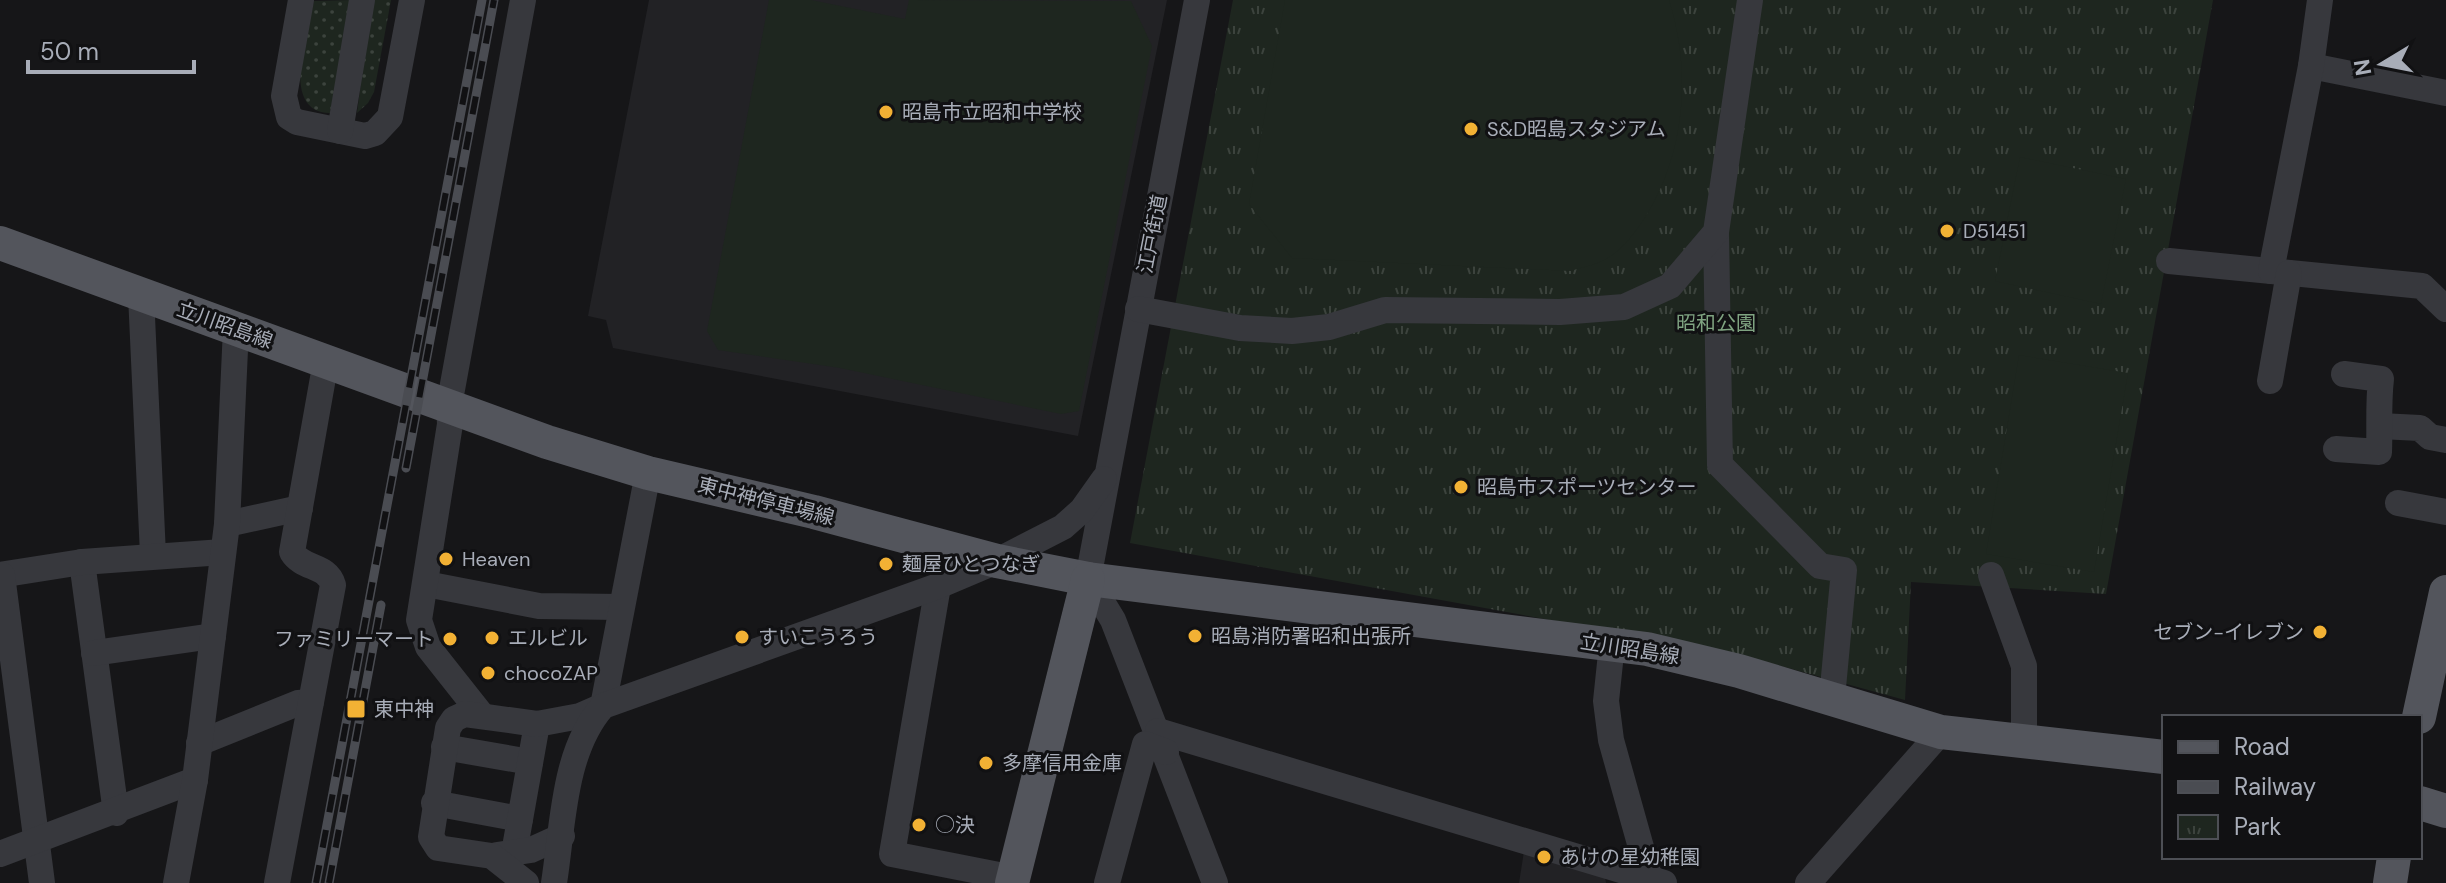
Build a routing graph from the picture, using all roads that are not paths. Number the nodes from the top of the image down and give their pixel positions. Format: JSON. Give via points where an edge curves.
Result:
{"nodes":[{"id":1,"x":301,"y":0,"type":"edge"},
{"id":2,"x":362,"y":0,"type":"edge"},
{"id":3,"x":412,"y":0,"type":"edge"},
{"id":4,"x":523,"y":0,"type":"edge"},
{"id":5,"x":1197,"y":0,"type":"edge"},
{"id":6,"x":1750,"y":0,"type":"edge"},
{"id":7,"x":2320,"y":0,"type":"edge"},
{"id":8,"x":2311,"y":66,"type":"junction"},
{"id":9,"x":2446,"y":93,"type":"edge"},
{"id":10,"x":340,"y":131,"type":"junction"},
{"id":11,"x":1716,"y":232,"type":"junction"},
{"id":12,"x":0,"y":243,"type":"edge"},
{"id":13,"x":2169,"y":261,"type":"dead end"},
{"id":14,"x":2280,"y":272,"type":"junction"},
{"id":15,"x":141,"y":295,"type":"junction"},
{"id":16,"x":1138,"y":309,"type":"junction"},
{"id":17,"x":2446,"y":309,"type":"edge"},
{"id":18,"x":236,"y":328,"type":"junction"},
{"id":19,"x":326,"y":361,"type":"junction"},
{"id":20,"x":2344,"y":374,"type":"dead end"},
{"id":21,"x":2270,"y":381,"type":"dead end"},
{"id":22,"x":449,"y":406,"type":"junction"},
{"id":23,"x":2380,"y":426,"type":"junction"},
{"id":24,"x":2446,"y":440,"type":"edge"},
{"id":25,"x":2336,"y":449,"type":"dead end"},
{"id":26,"x":1110,"y":468,"type":"junction"},
{"id":27,"x":648,"y":473,"type":"junction"},
{"id":28,"x":2398,"y":503,"type":"dead end"},
{"id":29,"x":300,"y":508,"type":"junction"},
{"id":30,"x":2446,"y":512,"type":"edge"},
{"id":31,"x":227,"y":524,"type":"junction"},
{"id":32,"x":223,"y":552,"type":"junction"},
{"id":33,"x":153,"y":555,"type":"junction"},
{"id":34,"x":997,"y":561,"type":"junction"},
{"id":35,"x":82,"y":562,"type":"junction"},
{"id":36,"x":1,"y":575,"type":"edge"},
{"id":37,"x":1991,"y":575,"type":"dead end"},
{"id":38,"x":1088,"y":579,"type":"junction"},
{"id":39,"x":426,"y":584,"type":"junction"},
{"id":40,"x":938,"y":586,"type":"junction"},
{"id":41,"x":2446,"y":592,"type":"edge"},
{"id":42,"x":621,"y":607,"type":"junction"},
{"id":43,"x":213,"y":636,"type":"junction"},
{"id":44,"x":1612,"y":644,"type":"junction"},
{"id":45,"x":94,"y":653,"type":"junction"},
{"id":46,"x":1832,"y":698,"type":"junction"},
{"id":47,"x":311,"y":702,"type":"junction"},
{"id":48,"x":603,"y":706,"type":"junction"},
{"id":49,"x":481,"y":714,"type":"junction"},
{"id":50,"x":2419,"y":715,"type":"edge"},
{"id":51,"x":537,"y":724,"type":"junction"},
{"id":52,"x":1941,"y":732,"type":"junction"},
{"id":53,"x":1162,"y":741,"type":"junction"},
{"id":54,"x":199,"y":743,"type":"junction"},
{"id":55,"x":2024,"y":743,"type":"junction"},
{"id":56,"x":444,"y":747,"type":"junction"},
{"id":57,"x":2162,"y":757,"type":"edge"},
{"id":58,"x":530,"y":762,"type":"junction"},
{"id":59,"x":574,"y":765,"type":"junction"},
{"id":60,"x":195,"y":780,"type":"junction"},
{"id":61,"x":434,"y":803,"type":"junction"},
{"id":62,"x":2422,"y":804,"type":"edge"},
{"id":63,"x":2446,"y":811,"type":"edge"},
{"id":64,"x":116,"y":813,"type":"junction"},
{"id":65,"x":520,"y":819,"type":"junction"},
{"id":66,"x":562,"y":836,"type":"junction"},
{"id":67,"x":37,"y":841,"type":"junction"},
{"id":68,"x":0,"y":854,"type":"edge"},
{"id":69,"x":503,"y":854,"type":"junction"},
{"id":70,"x":2394,"y":859,"type":"edge"},
{"id":71,"x":1013,"y":880,"type":"edge"},
{"id":72,"x":1655,"y":882,"type":"edge"},
{"id":73,"x":42,"y":883,"type":"edge"},
{"id":74,"x":176,"y":883,"type":"edge"},
{"id":75,"x":277,"y":883,"type":"edge"},
{"id":76,"x":526,"y":883,"type":"edge"},
{"id":77,"x":554,"y":883,"type":"edge"},
{"id":78,"x":1107,"y":883,"type":"edge"},
{"id":79,"x":1215,"y":883,"type":"edge"},
{"id":80,"x":1808,"y":883,"type":"edge"},
{"id":81,"x":2390,"y":883,"type":"edge"}],
"edges":[{"from":1,"to":10,"type":"street","via":[[285,108],[297,122]]},
{"from":2,"to":10,"type":"street"},
{"from":3,"to":10,"type":"street","via":[[390,117],[365,136]]},
{"from":4,"to":22,"type":"street"},
{"from":5,"to":16,"type":"street","name":"江戸街道"},
{"from":6,"to":11,"type":"street"},
{"from":7,"to":8,"type":"street"},
{"from":8,"to":9,"type":"street"},
{"from":8,"to":14,"type":"street"},
{"from":11,"to":16,"type":"street","via":[[1670,286],[1624,307],[1560,312],[1385,310],[1329,327],[1292,331],[1240,328]]},
{"from":11,"to":46,"type":"street","via":[[1720,465],[1820,566],[1844,570]]},
{"from":12,"to":15,"type":"main road","name":"立川昭島線"},
{"from":13,"to":14,"type":"street"},
{"from":14,"to":17,"type":"street","via":[[2422,286]]},
{"from":14,"to":21,"type":"street"},
{"from":15,"to":18,"type":"main road","name":"立川昭島線"},
{"from":15,"to":33,"type":"street"},
{"from":16,"to":26,"type":"street","name":"江戸街道"},
{"from":18,"to":19,"type":"main road","name":"立川昭島線"},
{"from":18,"to":31,"type":"street"},
{"from":19,"to":22,"type":"main road","name":"立川昭島線"},
{"from":19,"to":29,"type":"street"},
{"from":20,"to":23,"type":"street","via":[[2381,379]]},
{"from":22,"to":27,"type":"main road","name":"東中神停車場線"},
{"from":22,"to":39,"type":"street"},
{"from":23,"to":24,"type":"street","via":[[2420,428]]},
{"from":23,"to":25,"type":"street","via":[[2379,452]]},
{"from":26,"to":34,"type":"street","name":"江戸街道","via":[[1098,490],[1063,527]]},
{"from":26,"to":38,"type":"street","name":"江戸街道"},
{"from":27,"to":34,"type":"main road","name":"東中神停車場線"},
{"from":27,"to":42,"type":"street"},
{"from":28,"to":30,"type":"street"},
{"from":29,"to":31,"type":"street"},
{"from":29,"to":47,"type":"street","via":[[292,552],[297,560],[324,571],[333,585]]},
{"from":31,"to":32,"type":"street"},
{"from":32,"to":33,"type":"street"},
{"from":32,"to":43,"type":"street"},
{"from":33,"to":35,"type":"street"},
{"from":34,"to":38,"type":"main road","name":"東中神停車場線"},
{"from":34,"to":40,"type":"street","name":"江戸街道"},
{"from":35,"to":36,"type":"street"},
{"from":35,"to":45,"type":"street"},
{"from":36,"to":67,"type":"street"},
{"from":37,"to":55,"type":"street","via":[[2024,666]]},
{"from":38,"to":44,"type":"main road","name":"立川昭島線"},
{"from":38,"to":53,"type":"street","via":[[1113,620]]},
{"from":38,"to":71,"type":"main road","name":"江戸街道"},
{"from":39,"to":42,"type":"street","via":[[539,606]]},
{"from":39,"to":49,"type":"street","via":[[421,634]]},
{"from":40,"to":48,"type":"street","name":"江戸街道"},
{"from":40,"to":71,"type":"street","via":[[892,854]]},
{"from":41,"to":50,"type":"main road"},
{"from":42,"to":48,"type":"street"},
{"from":43,"to":45,"type":"street"},
{"from":43,"to":54,"type":"street"},
{"from":44,"to":46,"type":"main road","name":"立川昭島線","via":[[1706,662]]},
{"from":44,"to":72,"type":"street","via":[[1606,701],[1611,740]]},
{"from":45,"to":64,"type":"street"},
{"from":46,"to":52,"type":"main road","name":"立川昭島線"},
{"from":47,"to":54,"type":"street"},
{"from":47,"to":75,"type":"street"},
{"from":48,"to":51,"type":"street","name":"江戸街道"},
{"from":48,"to":59,"type":"street","via":[[582,737]]},
{"from":49,"to":51,"type":"street"},
{"from":49,"to":56,"type":"street","via":[[454,719]]},
{"from":51,"to":58,"type":"street"},
{"from":51,"to":59,"type":"street","via":[[554,732]]},
{"from":52,"to":55,"type":"main road","name":"立川昭島線"},
{"from":52,"to":80,"type":"street"},
{"from":53,"to":72,"type":"street"},
{"from":53,"to":78,"type":"street","via":[[1145,744]]},
{"from":53,"to":79,"type":"street"},
{"from":54,"to":60,"type":"street"},
{"from":55,"to":57,"type":"main road","name":"立川昭島線"},
{"from":56,"to":58,"type":"street"},
{"from":56,"to":61,"type":"street"},
{"from":58,"to":65,"type":"street"},
{"from":59,"to":66,"type":"street"},
{"from":60,"to":64,"type":"street"},
{"from":60,"to":74,"type":"street"},
{"from":61,"to":65,"type":"street"},
{"from":61,"to":69,"type":"street","via":[[431,837],[438,848]]},
{"from":62,"to":63,"type":"main road"},
{"from":64,"to":67,"type":"street"},
{"from":65,"to":69,"type":"street"},
{"from":66,"to":69,"type":"street","via":[[545,846]]},
{"from":66,"to":77,"type":"street"},
{"from":67,"to":68,"type":"street"},
{"from":67,"to":73,"type":"street"},
{"from":69,"to":76,"type":"street"},
{"from":70,"to":81,"type":"main road"}]}
